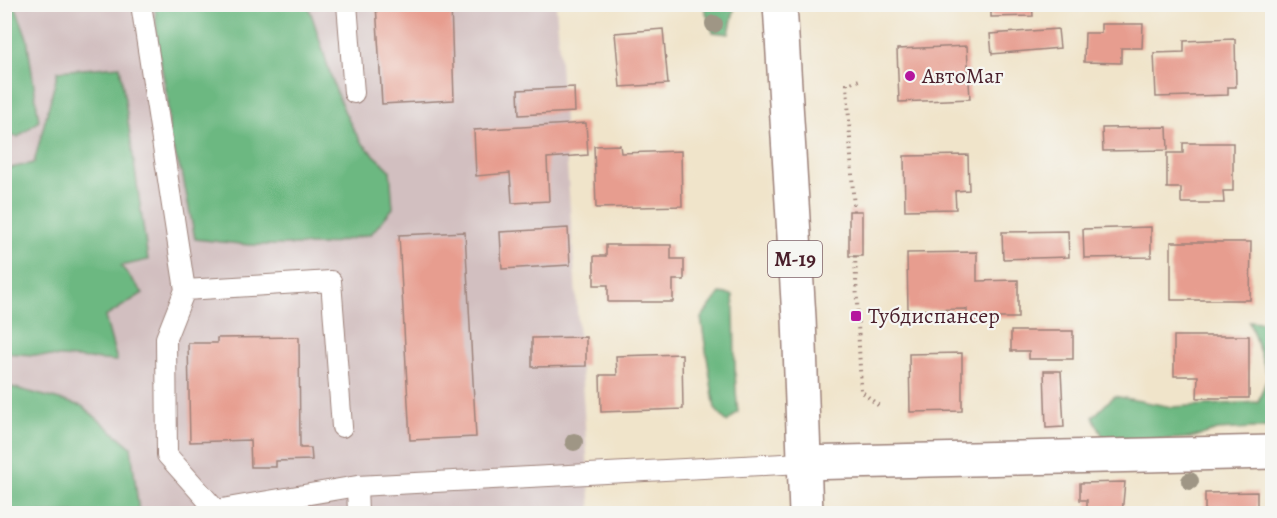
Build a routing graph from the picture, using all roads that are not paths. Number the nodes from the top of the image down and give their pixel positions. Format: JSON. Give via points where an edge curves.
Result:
{"nodes":[{"id":1,"x":141,"y":4,"type":"edge"},
{"id":2,"x":347,"y":4,"type":"edge"},
{"id":3,"x":780,"y":4,"type":"edge"},
{"id":4,"x":354,"y":93,"type":"dead end"},
{"id":5,"x":185,"y":290,"type":"junction"},
{"id":6,"x":342,"y":427,"type":"dead end"},
{"id":7,"x":1272,"y":452,"type":"edge"},
{"id":8,"x":802,"y":463,"type":"junction"},
{"id":9,"x":357,"y":486,"type":"junction"},
{"id":10,"x":215,"y":512,"type":"edge"},
{"id":11,"x":358,"y":513,"type":"edge"},
{"id":12,"x":806,"y":513,"type":"edge"}],
"edges":[{"from":1,"to":5,"type":"lane"},
{"from":2,"to":4,"type":"lane"},
{"from":3,"to":8,"type":"main road","number":"М-19","via":[[799,318]]},
{"from":5,"to":6,"type":"lane","via":[[331,281]]},
{"from":5,"to":10,"type":"lane","via":[[166,338],[167,455]]},
{"from":7,"to":8,"type":"main road"},
{"from":8,"to":9,"type":"lane"},
{"from":8,"to":12,"type":"main road","number":"М-19"},
{"from":9,"to":10,"type":"lane"},
{"from":9,"to":11,"type":"lane"}]}
